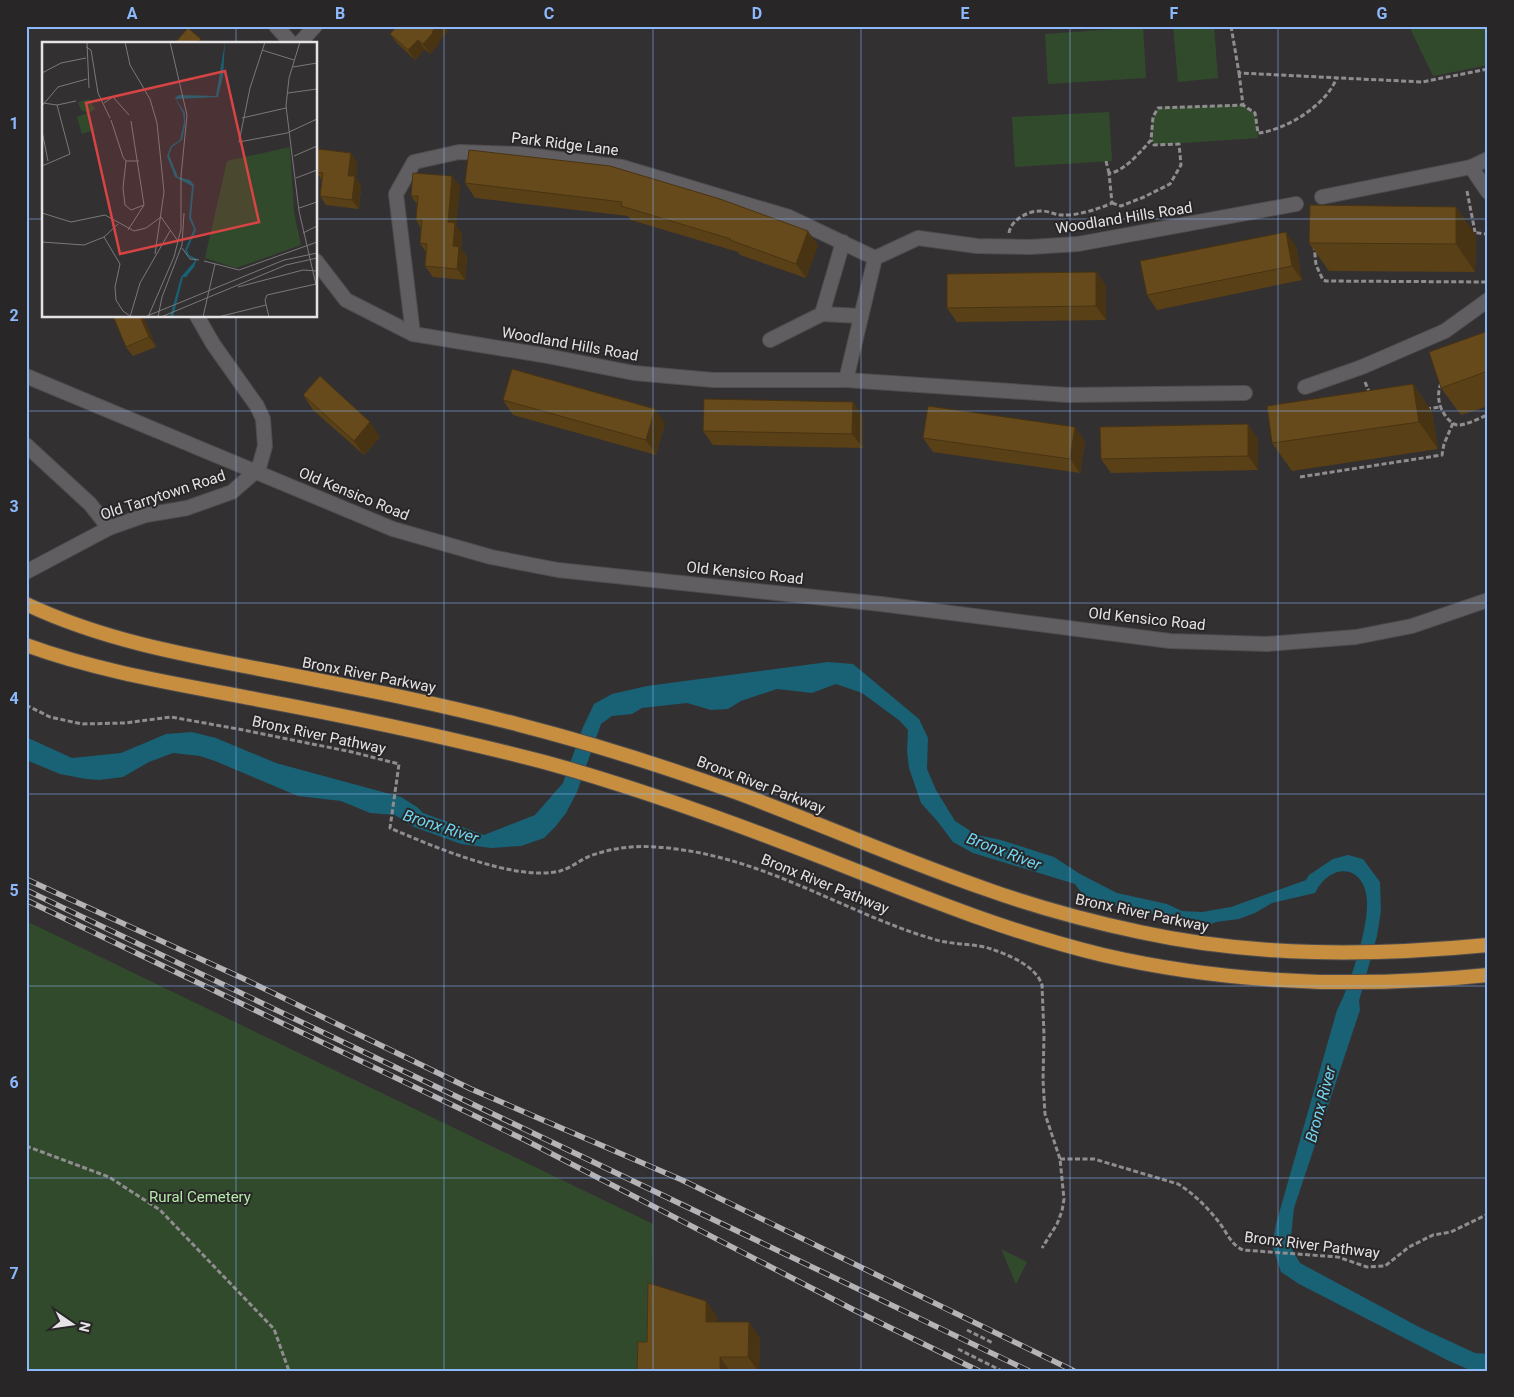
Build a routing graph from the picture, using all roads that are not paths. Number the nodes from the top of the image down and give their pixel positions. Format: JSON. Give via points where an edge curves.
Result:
{"nodes":[{"id":1,"x":276,"y":26,"type":"edge"},
{"id":2,"x":315,"y":26,"type":"edge"},
{"id":3,"x":290,"y":42,"type":"edge"},
{"id":4,"x":300,"y":42,"type":"edge"},
{"id":5,"x":1488,"y":160,"type":"edge"},
{"id":6,"x":1467,"y":168,"type":"junction"},
{"id":7,"x":1488,"y":192,"type":"edge"},
{"id":8,"x":1322,"y":197,"type":"dead end"},
{"id":9,"x":1296,"y":204,"type":"dead end"},
{"id":10,"x":843,"y":242,"type":"junction"},
{"id":11,"x":875,"y":258,"type":"junction"},
{"id":12,"x":318,"y":264,"type":"edge"},
{"id":13,"x":1488,"y":300,"type":"edge"},
{"id":14,"x":822,"y":314,"type":"junction"},
{"id":15,"x":861,"y":316,"type":"junction"},
{"id":16,"x":198,"y":318,"type":"edge"},
{"id":17,"x":413,"y":334,"type":"junction"},
{"id":18,"x":770,"y":340,"type":"dead end"},
{"id":19,"x":26,"y":376,"type":"edge"},
{"id":20,"x":846,"y":380,"type":"junction"},
{"id":21,"x":1305,"y":387,"type":"dead end"},
{"id":22,"x":1245,"y":393,"type":"dead end"},
{"id":23,"x":26,"y":444,"type":"edge"},
{"id":24,"x":256,"y":471,"type":"junction"},
{"id":25,"x":109,"y":528,"type":"junction"},
{"id":26,"x":26,"y":572,"type":"edge"},
{"id":27,"x":1488,"y":600,"type":"edge"},
{"id":28,"x":26,"y":604,"type":"edge"},
{"id":29,"x":26,"y":645,"type":"edge"},
{"id":30,"x":1488,"y":945,"type":"edge"},
{"id":31,"x":1488,"y":975,"type":"edge"}],
"edges":[{"from":1,"to":3,"type":"street"},
{"from":2,"to":4,"type":"street"},
{"from":5,"to":6,"type":"street"},
{"from":6,"to":7,"type":"street"},
{"from":6,"to":8,"type":"street"},
{"from":9,"to":11,"type":"street","name":"Woodland Hills Road","via":[[1078,244],[977,246],[918,238]]},
{"from":10,"to":11,"type":"street","name":"Park Ridge Lane"},
{"from":10,"to":14,"type":"street"},
{"from":10,"to":17,"type":"street","name":"Park Ridge Lane","via":[[789,217],[622,167],[519,154],[459,152],[414,162],[396,194]]},
{"from":11,"to":15,"type":"street"},
{"from":12,"to":17,"type":"street","name":"Woodland Hills Road","via":[[346,300]]},
{"from":13,"to":21,"type":"street","via":[[1445,331]]},
{"from":14,"to":15,"type":"street"},
{"from":14,"to":18,"type":"street"},
{"from":15,"to":20,"type":"street"},
{"from":16,"to":24,"type":"street","name":"Old Tarrytown Road","via":[[263,419],[265,446]]},
{"from":17,"to":20,"type":"street","name":"Woodland Hills Road","via":[[634,373],[713,380]]},
{"from":19,"to":24,"type":"street","name":"Old Kensico Road"},
{"from":20,"to":22,"type":"street","name":"Woodland Hills Road","via":[[1068,395]]},
{"from":23,"to":25,"type":"street","via":[[90,504]]},
{"from":24,"to":25,"type":"street","name":"Old Tarrytown Road","via":[[232,492],[187,508],[146,515]]},
{"from":24,"to":27,"type":"street","name":"Old Kensico Road","via":[[393,529],[491,557],[558,570],[881,604],[1170,641],[1267,644],[1356,637],[1412,626]]},
{"from":25,"to":26,"type":"street","name":"Old Tarrytown Road"},
{"from":28,"to":30,"type":"highway","name":"Bronx River Parkway","via":[[101,633],[164,650],[422,701],[605,749],[739,793],[984,888],[1142,933],[1272,950],[1399,952]]},
{"from":29,"to":31,"type":"highway","via":[[117,672],[414,730],[552,764],[729,822],[975,916],[1069,946],[1134,962],[1264,979],[1326,982],[1384,982]]}]}
